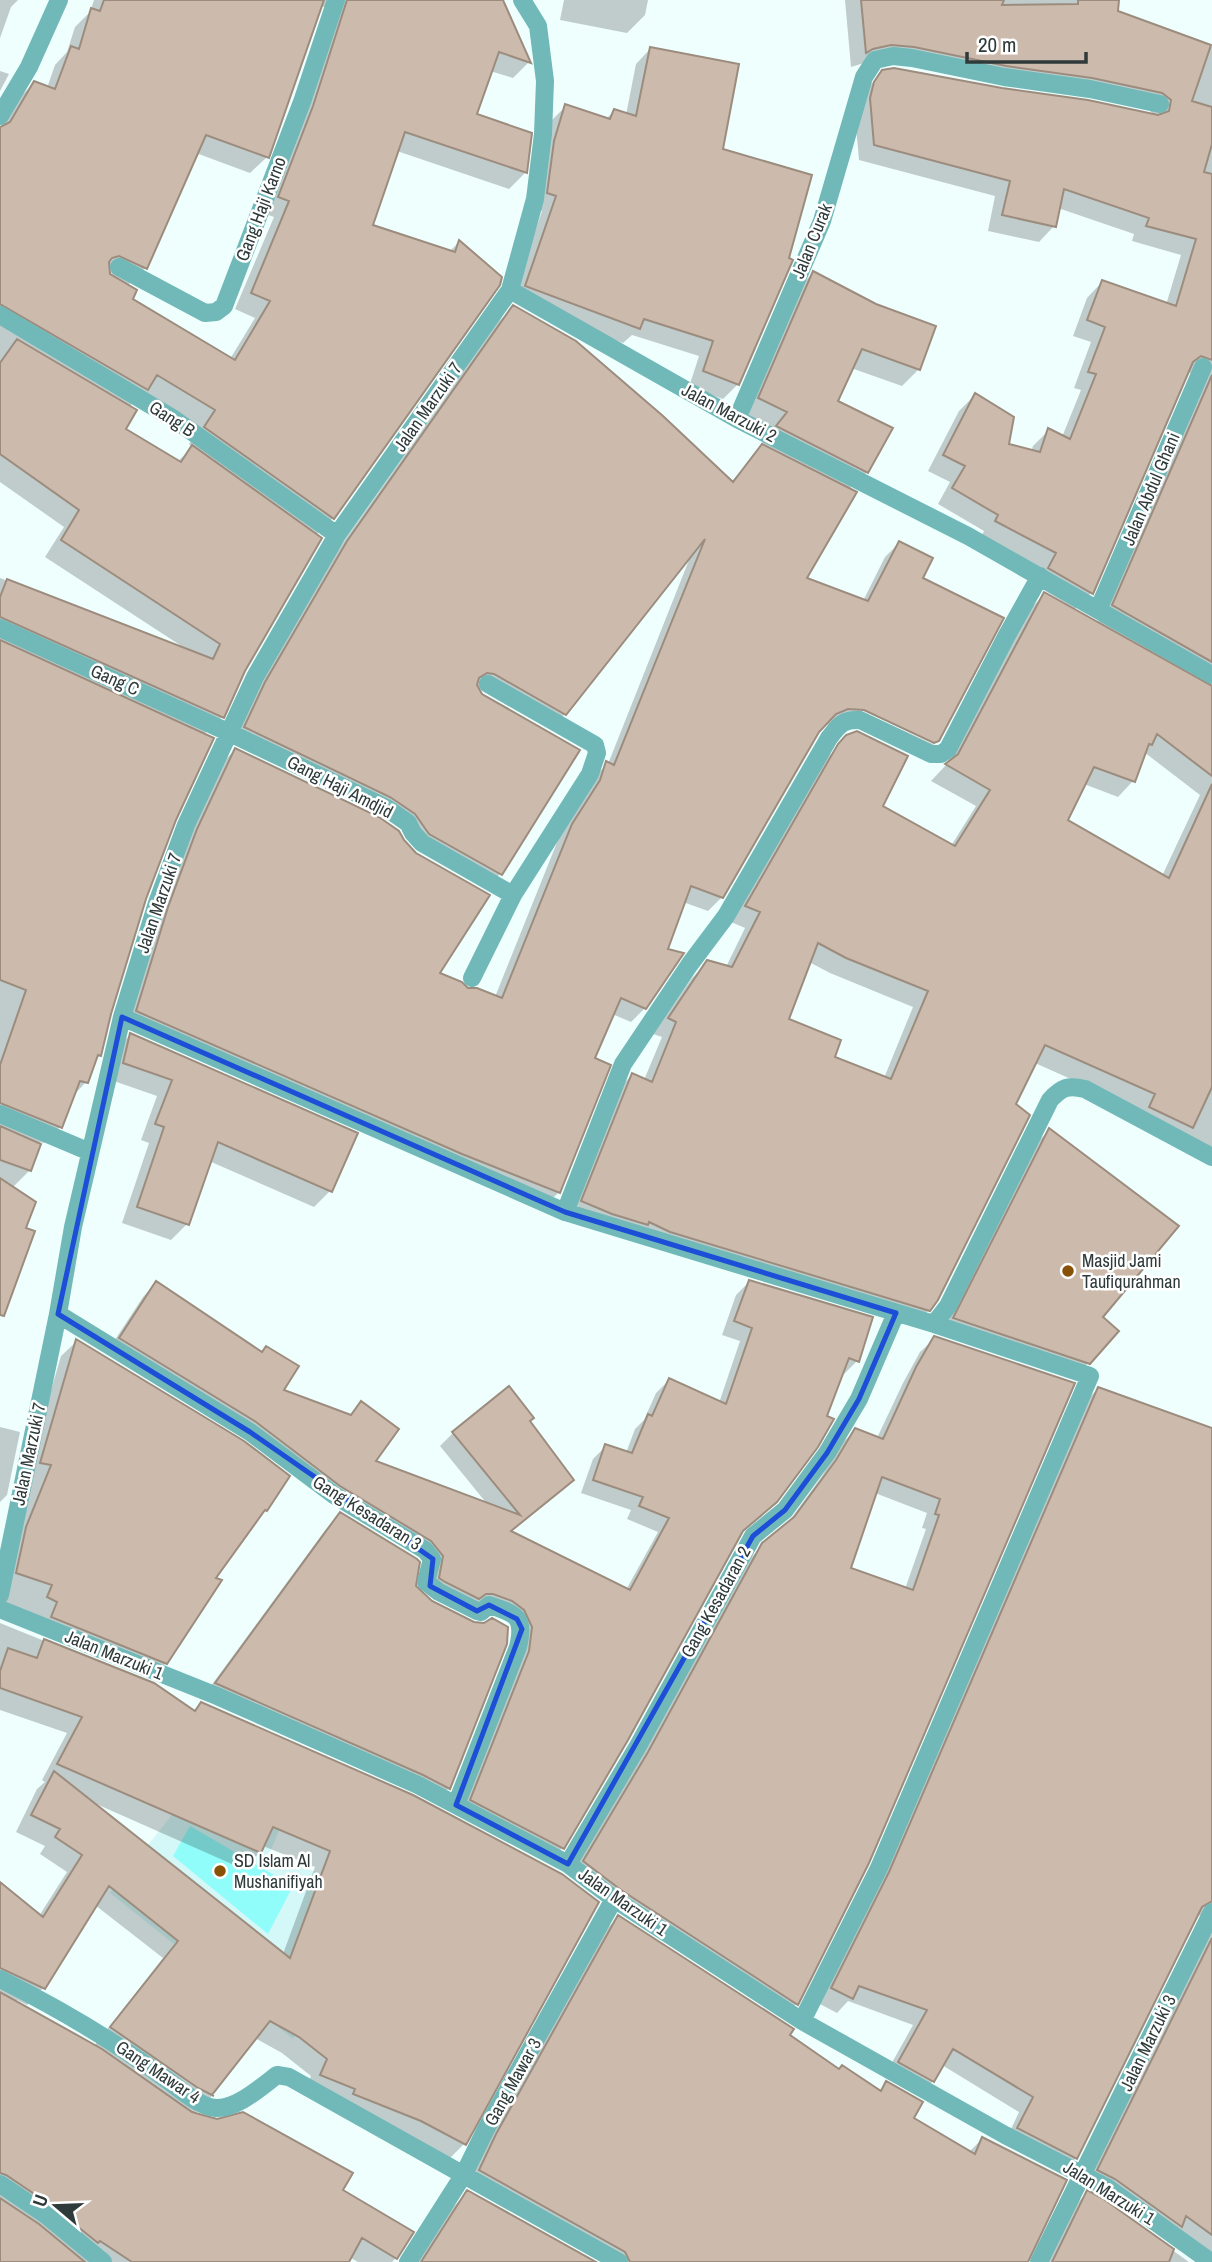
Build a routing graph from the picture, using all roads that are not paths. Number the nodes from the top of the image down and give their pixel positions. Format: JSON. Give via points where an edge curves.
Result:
{"nodes":[{"id":1,"x":59,"y":0,"type":"edge"},
{"id":2,"x":336,"y":0,"type":"edge"},
{"id":3,"x":522,"y":0,"type":"edge"},
{"id":4,"x":1160,"y":104,"type":"dead end"},
{"id":5,"x":0,"y":116,"type":"edge"},
{"id":6,"x":119,"y":267,"type":"dead end"},
{"id":7,"x":510,"y":290,"type":"junction"},
{"id":8,"x":0,"y":315,"type":"edge"},
{"id":9,"x":1203,"y":367,"type":"dead end"},
{"id":10,"x":737,"y":419,"type":"junction"},
{"id":11,"x":337,"y":535,"type":"junction"},
{"id":12,"x":1040,"y":576,"type":"junction"},
{"id":13,"x":1098,"y":610,"type":"junction"},
{"id":14,"x":0,"y":628,"type":"edge"},
{"id":15,"x":1212,"y":675,"type":"edge"},
{"id":16,"x":488,"y":684,"type":"dead end"},
{"id":17,"x":230,"y":733,"type":"junction"},
{"id":18,"x":513,"y":895,"type":"junction"},
{"id":19,"x":472,"y":978,"type":"dead end"},
{"id":20,"x":122,"y":1017,"type":"junction"},
{"id":21,"x":0,"y":1114,"type":"edge"},
{"id":22,"x":90,"y":1152,"type":"junction"},
{"id":23,"x":1212,"y":1157,"type":"edge"},
{"id":24,"x":565,"y":1212,"type":"junction"},
{"id":25,"x":896,"y":1313,"type":"junction"},
{"id":26,"x":58,"y":1314,"type":"junction"},
{"id":27,"x":934,"y":1324,"type":"junction"},
{"id":28,"x":0,"y":1595,"type":"edge"},
{"id":29,"x":0,"y":1609,"type":"edge"},
{"id":30,"x":456,"y":1805,"type":"junction"},
{"id":31,"x":568,"y":1864,"type":"junction"},
{"id":32,"x":614,"y":1899,"type":"junction"},
{"id":33,"x":1212,"y":1912,"type":"edge"},
{"id":34,"x":0,"y":1979,"type":"edge"},
{"id":35,"x":802,"y":2021,"type":"junction"},
{"id":36,"x":464,"y":2174,"type":"junction"},
{"id":37,"x":1084,"y":2175,"type":"junction"},
{"id":38,"x":0,"y":2184,"type":"edge"},
{"id":39,"x":103,"y":2262,"type":"edge"},
{"id":40,"x":408,"y":2262,"type":"edge"},
{"id":41,"x":619,"y":2262,"type":"edge"},
{"id":42,"x":1039,"y":2262,"type":"edge"},
{"id":43,"x":1211,"y":2262,"type":"edge"}],
"edges":[{"from":1,"to":5,"type":"street","via":[[29,67]]},
{"from":2,"to":6,"type":"street","name":"Gang Haji Karno","via":[[224,306],[205,313]]},
{"from":3,"to":7,"type":"street","via":[[538,26],[545,81],[535,199]]},
{"from":4,"to":10,"type":"street","name":"Jalan Curak","via":[[912,58],[875,60],[864,77],[822,220]]},
{"from":7,"to":10,"type":"street","name":"Jalan Marzuki 2"},
{"from":7,"to":11,"type":"street","name":"Jalan Marzuki 7"},
{"from":8,"to":11,"type":"street","name":"Gang B","via":[[174,419]]},
{"from":9,"to":13,"type":"street","name":"Jalan Abdul Ghani"},
{"from":10,"to":12,"type":"street","name":"Jalan Marzuki 2","via":[[907,503]]},
{"from":11,"to":17,"type":"street","name":"Jalan Marzuki 7","via":[[255,677]]},
{"from":12,"to":13,"type":"street","name":"Jalan Marzuki 2"},
{"from":12,"to":24,"type":"street","via":[[948,749],[931,754],[860,720],[840,724],[829,738],[726,916],[623,1064]]},
{"from":13,"to":15,"type":"street","name":"Jalan Marzuki 2"},
{"from":14,"to":17,"type":"street","name":"Gang C"},
{"from":16,"to":18,"type":"street","via":[[594,745],[597,753],[590,774]]},
{"from":17,"to":18,"type":"street","name":"Gang Haji Amdjid","via":[[385,807],[408,823],[422,843]]},
{"from":17,"to":20,"type":"street","name":"Jalan Marzuki 7","via":[[186,825]]},
{"from":18,"to":19,"type":"street"},
{"from":20,"to":22,"type":"street","name":"Jalan Marzuki 7"},
{"from":20,"to":24,"type":"street"},
{"from":21,"to":22,"type":"street"},
{"from":22,"to":26,"type":"street","name":"Jalan Marzuki 7"},
{"from":23,"to":27,"type":"street","via":[[1085,1089],[1061,1088],[1050,1100],[948,1306]]},
{"from":24,"to":25,"type":"street"},
{"from":25,"to":27,"type":"street"},
{"from":25,"to":31,"type":"street","name":"Gang Kesadaran 2","via":[[859,1399],[827,1453],[785,1510],[753,1536]]},
{"from":26,"to":28,"type":"street","name":"Jalan Marzuki 7"},
{"from":26,"to":30,"type":"street","name":"Gang Kesadaran 3","via":[[250,1432],[334,1495],[425,1550],[432,1559],[426,1582],[439,1592],[477,1611],[489,1605],[517,1619],[522,1629],[518,1647]]},
{"from":27,"to":35,"type":"street","via":[[1090,1376],[879,1868]]},
{"from":29,"to":30,"type":"street","name":"Jalan Marzuki 1","via":[[218,1696]]},
{"from":30,"to":31,"type":"street","name":"Jalan Marzuki 1"},
{"from":31,"to":32,"type":"street","name":"Jalan Marzuki 1"},
{"from":32,"to":35,"type":"street","name":"Jalan Marzuki 1"},
{"from":32,"to":36,"type":"street","name":"Gang Mawar 3"},
{"from":33,"to":37,"type":"street","name":"Jalan Marzuki 3"},
{"from":34,"to":36,"type":"street","name":"Gang Mawar 4","via":[[124,2048],[206,2105],[226,2107],[282,2074]]},
{"from":35,"to":37,"type":"street","name":"Jalan Marzuki 1"},
{"from":36,"to":40,"type":"street","name":"Gang Mawar 3"},
{"from":36,"to":41,"type":"street"},
{"from":37,"to":42,"type":"street","name":"Jalan Marzuki 3"},
{"from":37,"to":43,"type":"street","name":"Jalan Marzuki 1"},
{"from":38,"to":39,"type":"street"}]}
